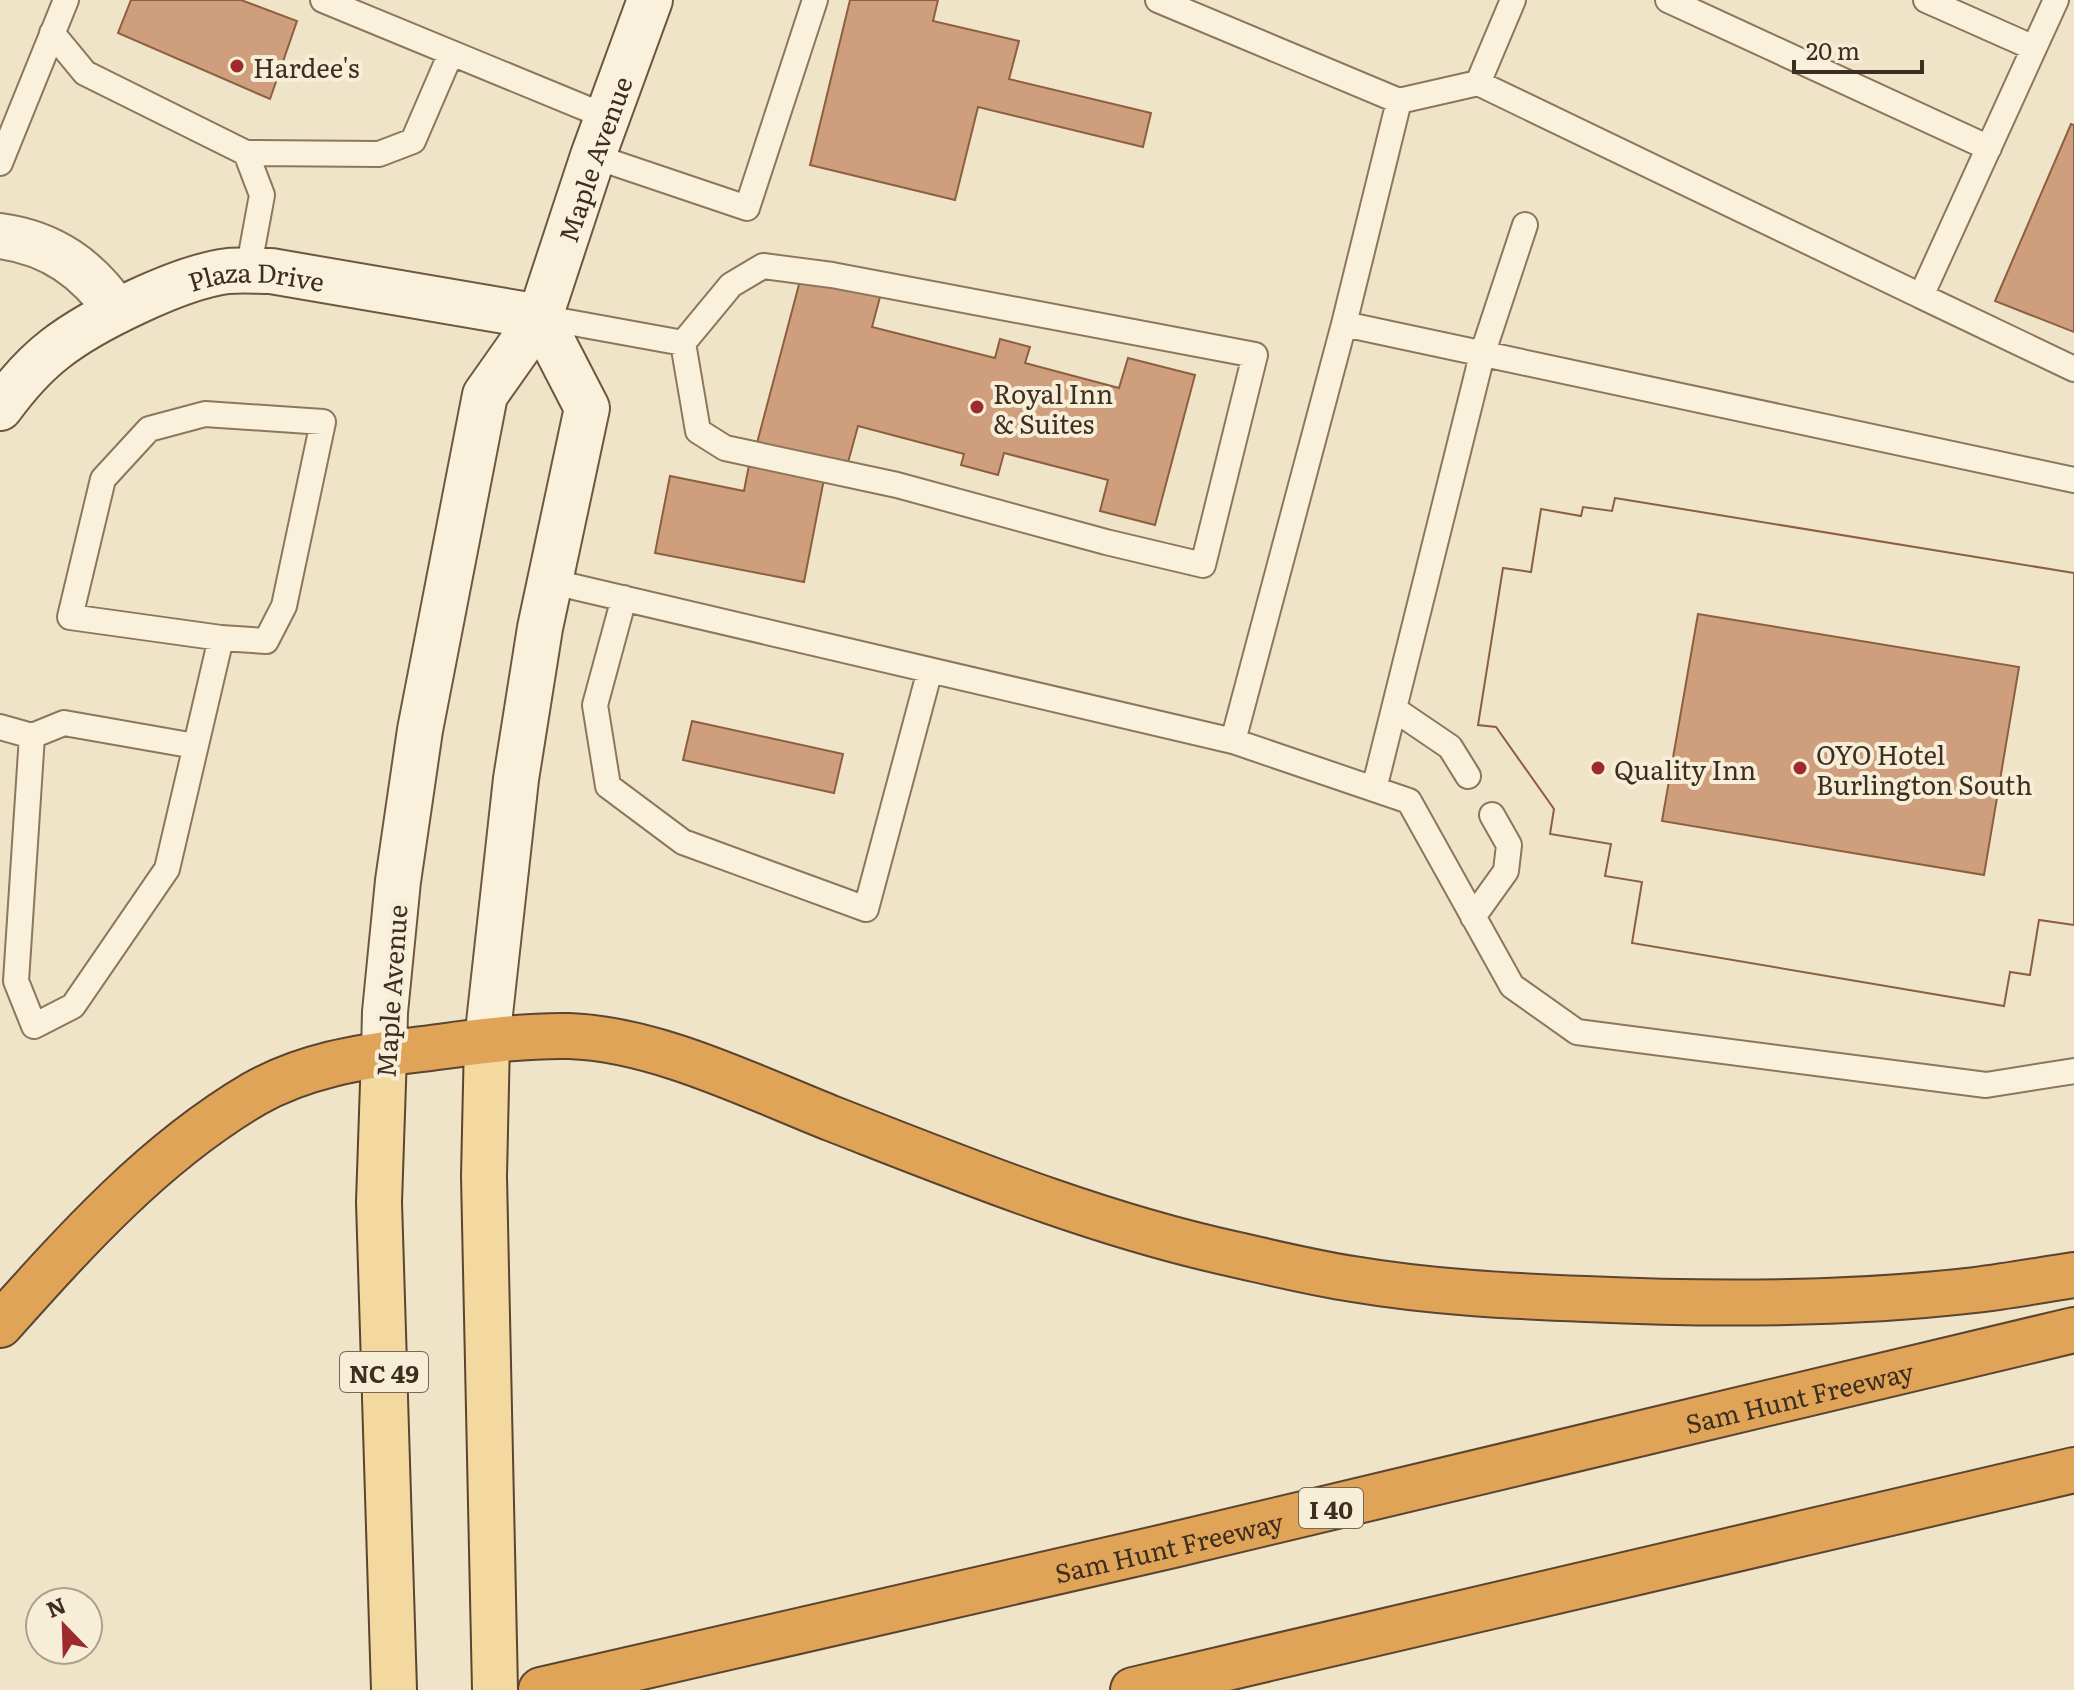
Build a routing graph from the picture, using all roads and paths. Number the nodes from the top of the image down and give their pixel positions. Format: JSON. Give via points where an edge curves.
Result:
{"nodes":[{"id":1,"x":66,"y":0,"type":"edge"},
{"id":2,"x":323,"y":0,"type":"edge"},
{"id":3,"x":650,"y":0,"type":"edge"},
{"id":4,"x":815,"y":0,"type":"edge"},
{"id":5,"x":1158,"y":0,"type":"edge"},
{"id":6,"x":1513,"y":0,"type":"edge"},
{"id":7,"x":1668,"y":0,"type":"edge"},
{"id":8,"x":1926,"y":0,"type":"edge"},
{"id":9,"x":2056,"y":0,"type":"edge"},
{"id":10,"x":52,"y":33,"type":"junction"},
{"id":11,"x":2034,"y":48,"type":"junction"},
{"id":12,"x":451,"y":53,"type":"junction"},
{"id":13,"x":1478,"y":83,"type":"junction"},
{"id":14,"x":1399,"y":101,"type":"junction"},
{"id":15,"x":600,"y":137,"type":"junction"},
{"id":16,"x":1989,"y":148,"type":"junction"},
{"id":17,"x":246,"y":153,"type":"junction"},
{"id":18,"x":0,"y":163,"type":"edge"},
{"id":19,"x":1525,"y":225,"type":"dead end"},
{"id":20,"x":0,"y":236,"type":"edge"},
{"id":21,"x":248,"y":271,"type":"junction"},
{"id":22,"x":1921,"y":296,"type":"junction"},
{"id":23,"x":117,"y":311,"type":"junction"},
{"id":24,"x":540,"y":317,"type":"junction"},
{"id":25,"x":1344,"y":324,"type":"junction"},
{"id":26,"x":683,"y":343,"type":"junction"},
{"id":27,"x":1482,"y":355,"type":"junction"},
{"id":28,"x":2074,"y":369,"type":"edge"},
{"id":29,"x":0,"y":408,"type":"edge"},
{"id":30,"x":2074,"y":480,"type":"edge"},
{"id":31,"x":549,"y":581,"type":"junction"},
{"id":32,"x":624,"y":598,"type":"junction"},
{"id":33,"x":221,"y":638,"type":"junction"},
{"id":34,"x":930,"y":670,"type":"junction"},
{"id":35,"x":1394,"y":709,"type":"junction"},
{"id":36,"x":0,"y":727,"type":"edge"},
{"id":37,"x":32,"y":736,"type":"junction"},
{"id":38,"x":1233,"y":741,"type":"junction"},
{"id":39,"x":195,"y":746,"type":"junction"},
{"id":40,"x":1468,"y":776,"type":"dead end"},
{"id":41,"x":1374,"y":789,"type":"junction"},
{"id":42,"x":1492,"y":815,"type":"dead end"},
{"id":43,"x":1473,"y":917,"type":"junction"},
{"id":44,"x":487,"y":1041,"type":"junction"},
{"id":45,"x":384,"y":1054,"type":"junction"},
{"id":46,"x":2074,"y":1071,"type":"edge"},
{"id":47,"x":2074,"y":1275,"type":"edge"},
{"id":48,"x":0,"y":1325,"type":"edge"},
{"id":49,"x":2074,"y":1330,"type":"edge"},
{"id":50,"x":2074,"y":1470,"type":"edge"},
{"id":51,"x":394,"y":1690,"type":"edge"},
{"id":52,"x":495,"y":1690,"type":"edge"},
{"id":53,"x":541,"y":1690,"type":"edge"},
{"id":54,"x":1133,"y":1690,"type":"edge"}],
"edges":[{"from":1,"to":10,"type":"lane"},
{"from":2,"to":12,"type":"lane"},
{"from":3,"to":15,"type":"main road","name":"Maple Avenue","number":"NC 49"},
{"from":4,"to":15,"type":"lane","via":[[747,208]]},
{"from":5,"to":14,"type":"lane"},
{"from":6,"to":13,"type":"lane"},
{"from":7,"to":16,"type":"lane"},
{"from":8,"to":11,"type":"lane"},
{"from":9,"to":11,"type":"lane"},
{"from":10,"to":17,"type":"lane","via":[[85,73]]},
{"from":10,"to":18,"type":"lane"},
{"from":11,"to":16,"type":"lane"},
{"from":12,"to":15,"type":"lane"},
{"from":12,"to":17,"type":"lane","via":[[413,141],[379,154]]},
{"from":13,"to":14,"type":"lane"},
{"from":13,"to":22,"type":"lane"},
{"from":14,"to":25,"type":"lane"},
{"from":15,"to":24,"type":"main road","name":"Maple Avenue","number":"NC 49"},
{"from":16,"to":22,"type":"lane"},
{"from":17,"to":21,"type":"lane","via":[[262,195]]},
{"from":19,"to":27,"type":"lane"},
{"from":20,"to":23,"type":"main road","via":[[75,263]]},
{"from":21,"to":23,"type":"main road","name":"Plaza Drive","via":[[185,282]]},
{"from":21,"to":24,"type":"main road","name":"Plaza Drive"},
{"from":22,"to":28,"type":"lane"},
{"from":23,"to":29,"type":"main road","name":"Plaza Drive","via":[[56,348]]},
{"from":24,"to":26,"type":"lane"},
{"from":24,"to":31,"type":"main road","via":[[587,408]]},
{"from":24,"to":45,"type":"main road","name":"Maple Avenue","number":"NC 49","via":[[485,395],[420,730],[398,881]]},
{"from":25,"to":27,"type":"lane"},
{"from":25,"to":38,"type":"lane"},
{"from":26,"to":26,"type":"lane","via":[[698,431],[725,448],[897,485],[1203,565],[1255,355],[763,266],[731,285]]},
{"from":27,"to":30,"type":"lane"},
{"from":27,"to":35,"type":"lane"},
{"from":31,"to":32,"type":"lane"},
{"from":31,"to":44,"type":"main road","via":[[516,779]]},
{"from":32,"to":34,"type":"lane"},
{"from":32,"to":34,"type":"lane","via":[[595,705],[608,786],[683,842],[866,909]]},
{"from":33,"to":33,"type":"lane","via":[[266,641],[284,606],[323,422],[205,414],[149,429],[103,479],[70,617]]},
{"from":33,"to":39,"type":"lane"},
{"from":34,"to":38,"type":"lane"},
{"from":35,"to":40,"type":"lane","via":[[1450,747]]},
{"from":35,"to":41,"type":"lane"},
{"from":36,"to":37,"type":"lane"},
{"from":37,"to":39,"type":"lane","via":[[64,723]]},
{"from":37,"to":39,"type":"lane","via":[[16,981],[34,1026],[73,1006],[167,869]]},
{"from":38,"to":41,"type":"lane"},
{"from":41,"to":43,"type":"lane","via":[[1409,801]]},
{"from":42,"to":43,"type":"lane","via":[[1509,845],[1506,871]]},
{"from":43,"to":46,"type":"lane","via":[[1512,986],[1577,1032],[1986,1085]]},
{"from":44,"to":45,"type":"highway"},
{"from":44,"to":47,"type":"highway","via":[[571,1036],[637,1046],[1103,1218],[1227,1253],[1353,1279],[1480,1295],[1679,1303],[1827,1302],[1976,1290]]},
{"from":44,"to":52,"type":"main road","via":[[484,1176]]},
{"from":45,"to":48,"type":"highway","via":[[323,1065],[280,1080],[222,1114],[141,1177]]},
{"from":45,"to":51,"type":"main road","name":"Maple Avenue","number":"NC 49","via":[[379,1202]]},
{"from":49,"to":53,"type":"highway","name":"Sam Hunt Freeway","number":"I 40"},
{"from":50,"to":54,"type":"highway"}]}
